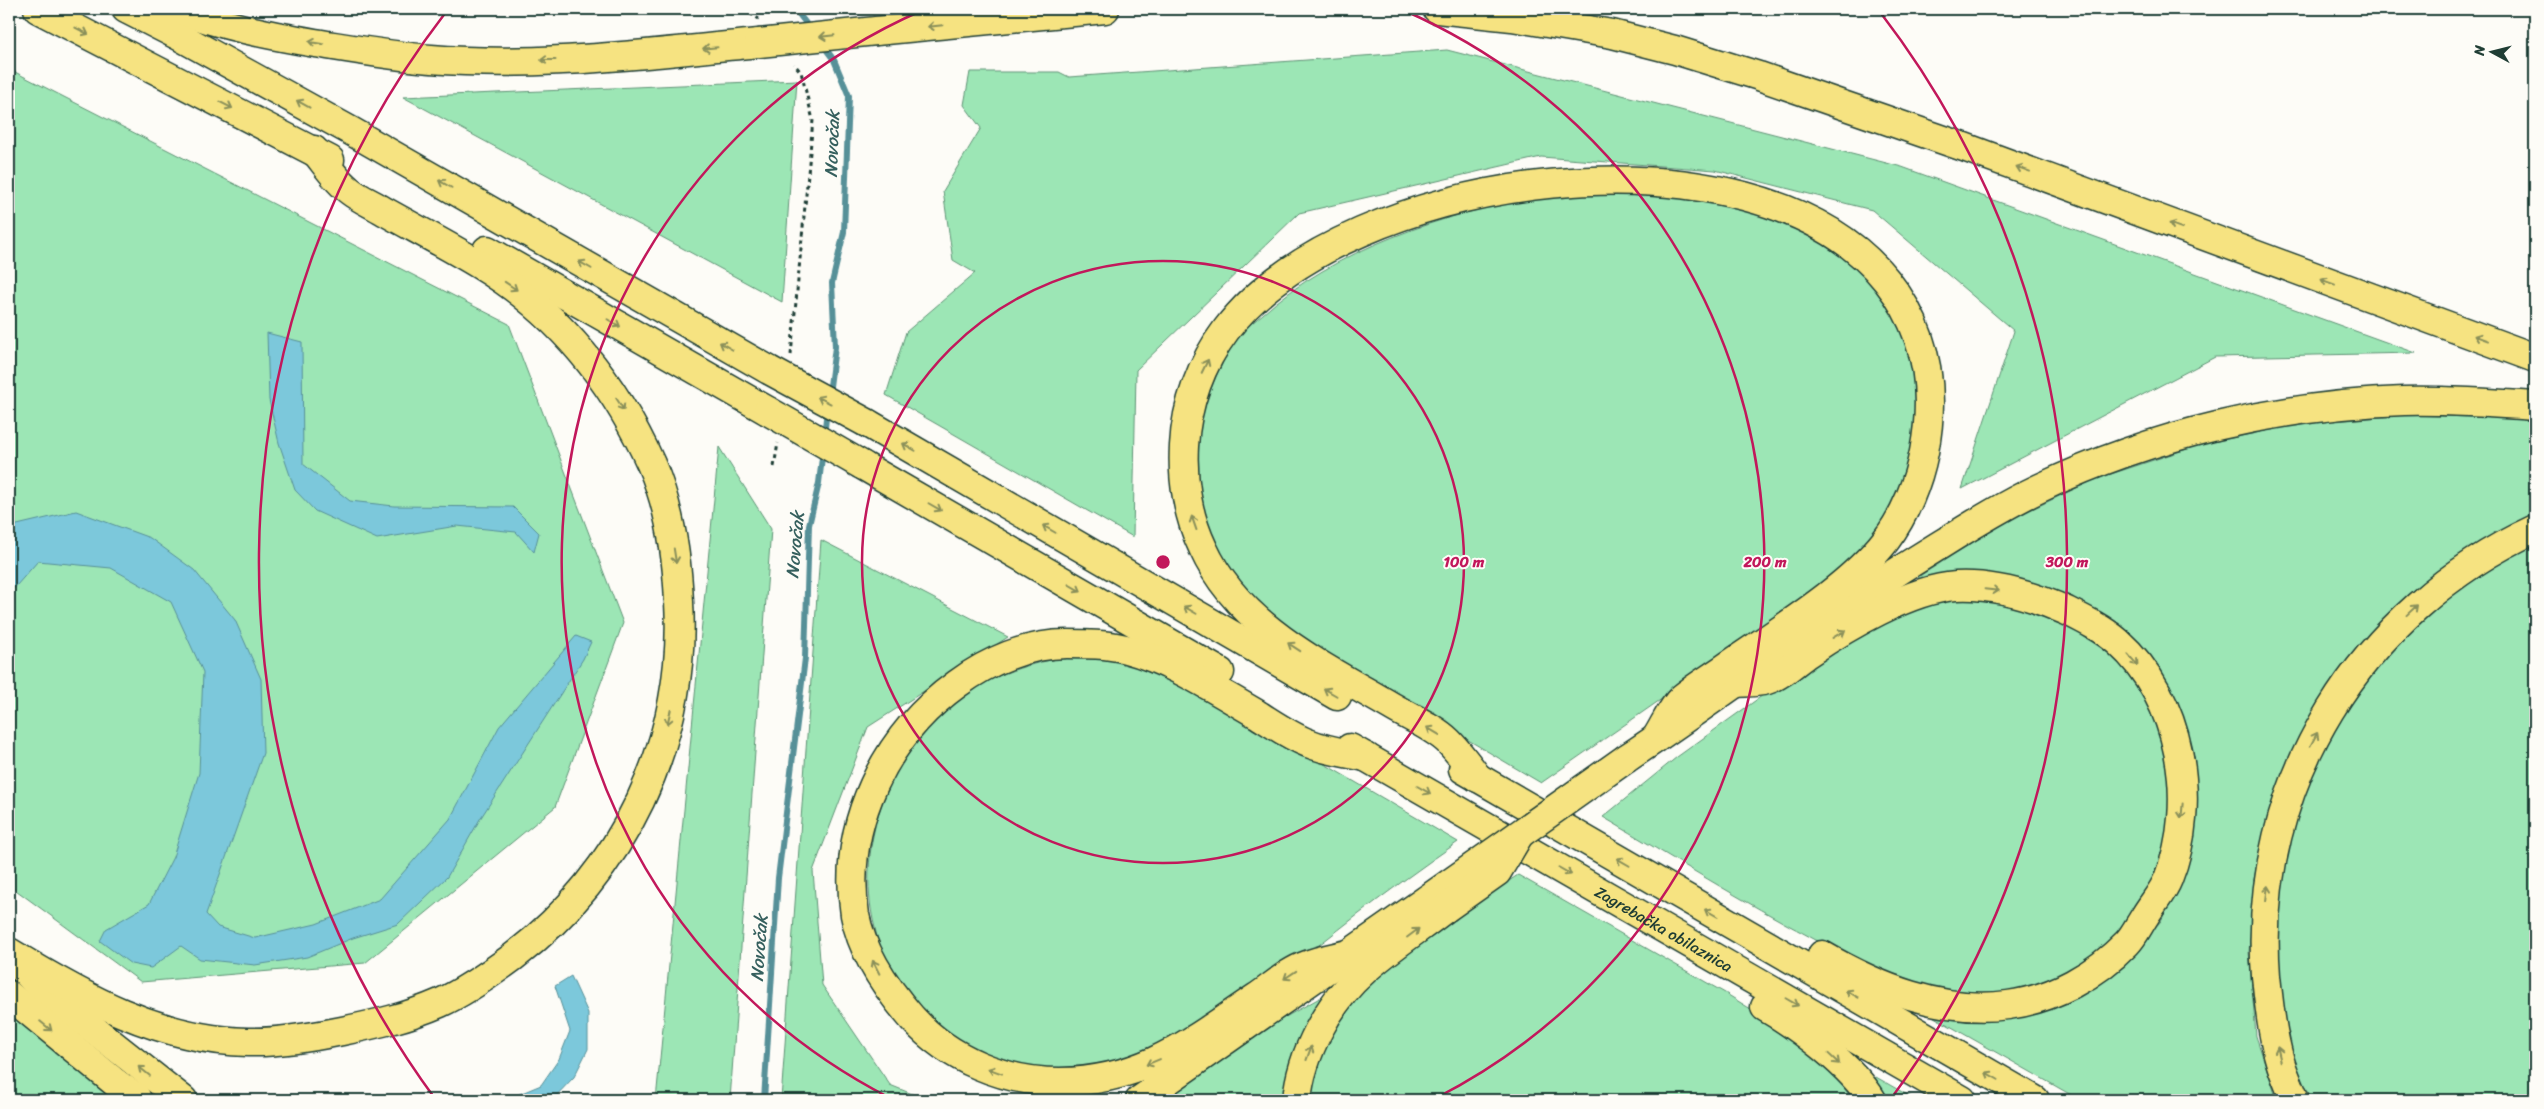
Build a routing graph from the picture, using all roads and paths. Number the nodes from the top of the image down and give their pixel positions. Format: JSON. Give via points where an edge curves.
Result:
{"nodes":[{"id":1,"x":38,"y":9,"type":"edge"},
{"id":2,"x":126,"y":9,"type":"edge"},
{"id":3,"x":179,"y":9,"type":"edge"},
{"id":4,"x":743,"y":9,"type":"edge"},
{"id":5,"x":1105,"y":9,"type":"edge"},
{"id":6,"x":1437,"y":9,"type":"edge"},
{"id":7,"x":762,"y":35,"type":"junction"},
{"id":8,"x":788,"y":57,"type":"dead end"},
{"id":9,"x":314,"y":150,"type":"junction"},
{"id":10,"x":2535,"y":358,"type":"edge"},
{"id":11,"x":779,"y":366,"type":"junction"},
{"id":12,"x":2535,"y":406,"type":"edge"},
{"id":13,"x":778,"y":438,"type":"dead end"},
{"id":14,"x":774,"y":467,"type":"dead end"},
{"id":15,"x":2535,"y":529,"type":"edge"},
{"id":16,"x":1735,"y":683,"type":"junction"},
{"id":17,"x":1656,"y":738,"type":"junction"},
{"id":18,"x":1366,"y":757,"type":"junction"},
{"id":19,"x":1478,"y":778,"type":"junction"},
{"id":20,"x":1666,"y":886,"type":"junction"},
{"id":21,"x":1437,"y":903,"type":"junction"},
{"id":22,"x":1628,"y":908,"type":"junction"},
{"id":23,"x":9,"y":954,"type":"edge"},
{"id":24,"x":1352,"y":954,"type":"junction"},
{"id":25,"x":9,"y":994,"type":"edge"},
{"id":26,"x":125,"y":1092,"type":"edge"},
{"id":27,"x":142,"y":1100,"type":"edge"},
{"id":28,"x":182,"y":1100,"type":"edge"},
{"id":29,"x":1140,"y":1100,"type":"edge"},
{"id":30,"x":1297,"y":1100,"type":"edge"},
{"id":31,"x":1872,"y":1100,"type":"edge"},
{"id":32,"x":1962,"y":1100,"type":"edge"},
{"id":33,"x":2035,"y":1100,"type":"edge"},
{"id":34,"x":2295,"y":1100,"type":"edge"}],
"edges":[{"from":1,"to":9,"type":"main road","name":"Zagrebačka obilaznica","one_way":true},
{"from":11,"to":2,"type":"main road","one_way":true},
{"from":7,"to":3,"type":"main road","one_way":true,"via":[[559,60],[432,59],[278,36]]},
{"from":4,"to":7,"type":"path","via":[[759,18]]},
{"from":5,"to":7,"type":"main road","one_way":true,"bridge":true,"via":[[876,32]]},
{"from":10,"to":6,"type":"main road","one_way":true,"via":[[1964,147],[1741,70],[1612,34],[1512,17]]},
{"from":8,"to":11,"type":"path","via":[[800,72],[813,120]]},
{"from":9,"to":18,"type":"main road","name":"Zagrebačka obilaznica","one_way":true,"bridge":true},
{"from":9,"to":23,"type":"main road","one_way":true,"via":[[347,190],[482,266],[520,292],[559,326],[596,368],[629,419],[653,469],[670,526],[678,575],[681,628],[676,685],[662,744],[645,791],[614,850],[579,897],[538,938],[490,974],[442,1002],[388,1022],[313,1037],[248,1042],[187,1034],[136,1021],[84,997]]},
{"from":19,"to":11,"type":"main road","one_way":true,"bridge":true,"via":[[867,423]]},
{"from":12,"to":16,"type":"main road","via":[[2405,401],[2331,406],[2192,431],[2106,460],[2039,488],[1971,525],[1887,577]]},
{"from":13,"to":14,"type":"path"},
{"from":34,"to":15,"type":"main road","one_way":true,"via":[[2276,1043],[2269,1007],[2265,953],[2266,896],[2276,836],[2293,782],[2314,738],[2345,688],[2390,631],[2438,588],[2483,556]]},
{"from":16,"to":17,"type":"main road"},
{"from":16,"to":20,"type":"main road","one_way":true,"via":[[1769,680],[1873,614],[1908,598],[1955,586],[2030,596],[2091,622],[2119,643],[2144,672],[2161,700],[2176,742],[2183,806],[2168,880],[2128,942],[2078,982],[2017,1003],[1979,1006],[1915,997],[1876,984],[1714,892]]},
{"from":19,"to":17,"type":"main road","one_way":true,"via":[[1445,738],[1295,648],[1248,613],[1222,581],[1203,549],[1190,510],[1182,469],[1184,428],[1204,365],[1226,330],[1250,303],[1282,277],[1338,243],[1395,219],[1480,195],[1526,186],[1621,180],[1732,192],[1804,216],[1858,249],[1900,297],[1916,325],[1930,384],[1924,453],[1912,494],[1886,540],[1825,598],[1678,701]]},
{"from":17,"to":21,"type":"main road","bridge":true,"via":[[1519,835],[1497,872]]},
{"from":18,"to":22,"type":"main road","name":"Zagrebačka obilaznica","one_way":true},
{"from":24,"to":18,"type":"main road","one_way":true,"via":[[1304,965],[1175,1053],[1130,1072],[1096,1080],[1056,1082],[1008,1076],[962,1059],[924,1031],[889,992],[865,946],[855,916],[853,876],[856,841],[865,803],[886,759],[922,712],[981,666],[1016,652],[1062,644],[1124,648],[1214,689],[1305,742]]},
{"from":20,"to":19,"type":"main road","one_way":true},
{"from":33,"to":20,"type":"main road","one_way":true},
{"from":21,"to":24,"type":"main road"},
{"from":30,"to":21,"type":"main road","one_way":true,"via":[[1298,1082],[1312,1045],[1335,1004],[1363,971]]},
{"from":22,"to":31,"type":"main road","one_way":true,"via":[[1654,943],[1800,1030],[1866,1090]]},
{"from":22,"to":32,"type":"main road","name":"Zagrebačka obilaznica","one_way":true},
{"from":28,"to":23,"type":"main road","one_way":true,"via":[[44,990]]},
{"from":24,"to":29,"type":"main road"},
{"from":25,"to":26,"type":"main road","one_way":true},
{"from":26,"to":27,"type":"main road"}]}
